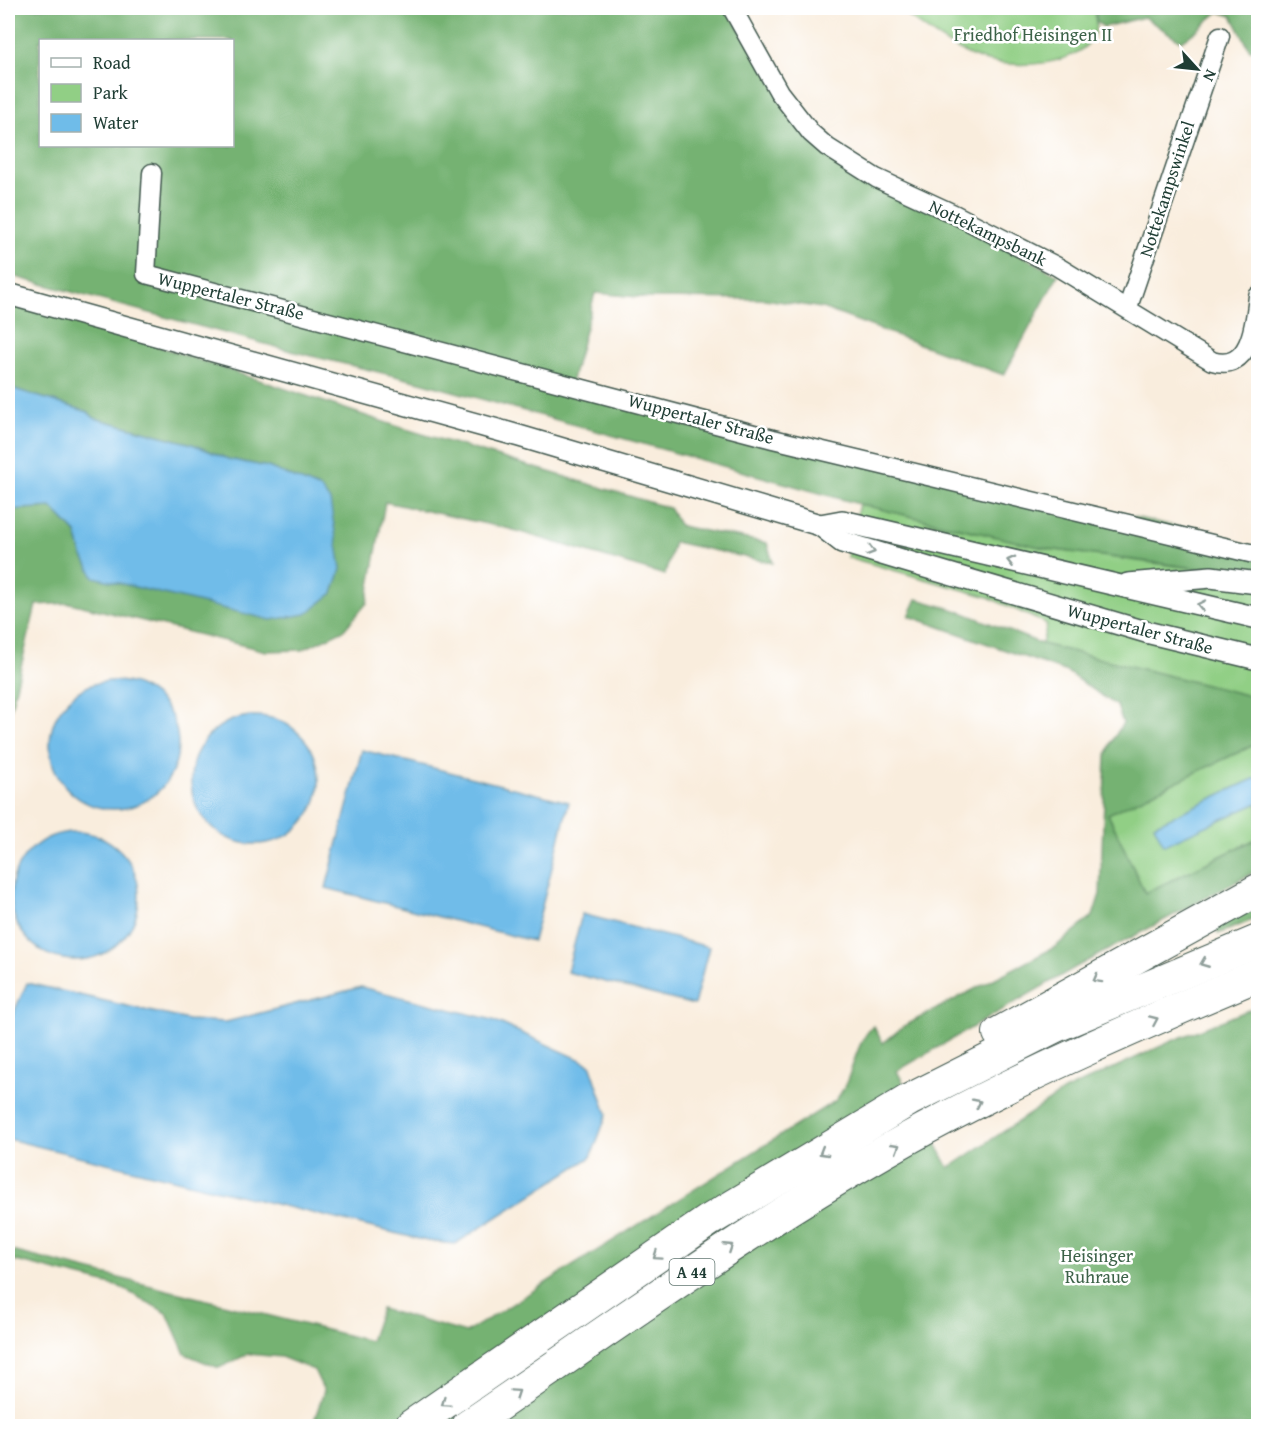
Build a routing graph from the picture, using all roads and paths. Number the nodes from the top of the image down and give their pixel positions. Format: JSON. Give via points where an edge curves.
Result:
{"nodes":[{"id":1,"x":732,"y":8,"type":"edge"},
{"id":2,"x":1220,"y":36,"type":"dead end"},
{"id":3,"x":152,"y":173,"type":"dead end"},
{"id":4,"x":8,"y":294,"type":"edge"},
{"id":5,"x":1258,"y":296,"type":"edge"},
{"id":6,"x":1128,"y":307,"type":"junction"},
{"id":7,"x":820,"y":525,"type":"junction"},
{"id":8,"x":1258,"y":555,"type":"edge"},
{"id":9,"x":1258,"y":583,"type":"edge"},
{"id":10,"x":1112,"y":586,"type":"junction"},
{"id":11,"x":1258,"y":618,"type":"edge"},
{"id":12,"x":1258,"y":659,"type":"edge"},
{"id":13,"x":1258,"y":890,"type":"edge"},
{"id":14,"x":1258,"y":941,"type":"edge"},
{"id":15,"x":1258,"y":975,"type":"edge"},
{"id":16,"x":909,"y":1100,"type":"junction"},
{"id":17,"x":411,"y":1426,"type":"edge"},
{"id":18,"x":468,"y":1426,"type":"edge"}],
"edges":[{"from":1,"to":6,"type":"street","name":"Nottekampsbank","via":[[779,92],[827,147],[876,178],[1016,245]]},
{"from":2,"to":6,"type":"street","name":"Nottekampswinkel"},
{"from":3,"to":8,"type":"street","name":"Wuppertaler Straße","via":[[146,274],[773,439]]},
{"from":4,"to":7,"type":"street","name":"Wuppertaler Straße","via":[[519,436]]},
{"from":5,"to":6,"type":"street","name":"Nottekampsbank","via":[[1245,351],[1238,359],[1224,363],[1207,359]]},
{"from":10,"to":7,"type":"street","name":"Wuppertaler Straße","one_way":true,"via":[[842,522]]},
{"from":7,"to":12,"type":"street","name":"Wuppertaler Straße","one_way":true,"via":[[842,542],[1146,632]]},
{"from":9,"to":10,"type":"street","via":[[1211,577]]},
{"from":11,"to":10,"type":"street","name":"Wuppertaler Straße","one_way":true},
{"from":13,"to":16,"type":"highway","one_way":true,"via":[[952,1060]]},
{"from":14,"to":16,"type":"highway","number":"A 44","one_way":true,"via":[[1056,1026]]},
{"from":18,"to":15,"type":"highway","number":"A 44","one_way":true,"via":[[728,1247],[925,1129],[1074,1055]]},
{"from":16,"to":17,"type":"highway","number":"A 44","one_way":true,"via":[[708,1221]]}]}
